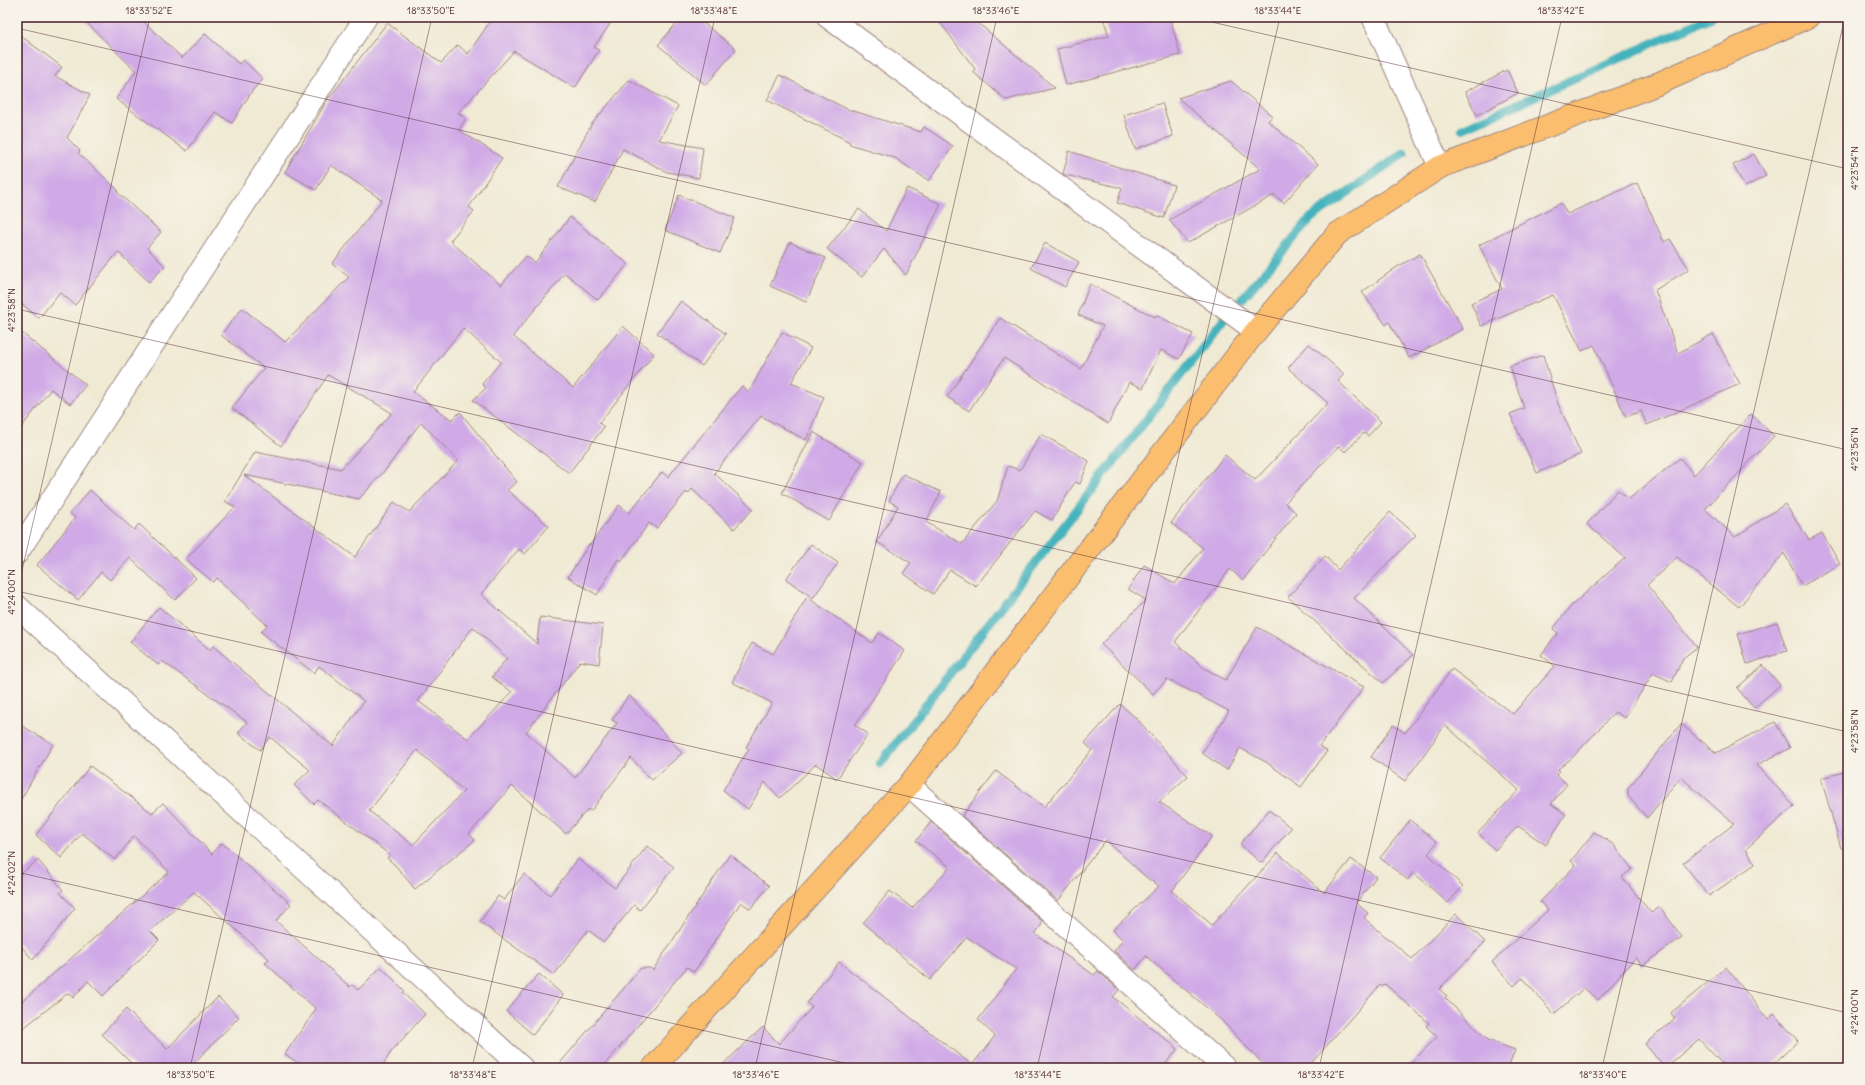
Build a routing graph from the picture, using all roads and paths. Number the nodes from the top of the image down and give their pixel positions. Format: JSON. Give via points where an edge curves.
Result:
{"nodes":[{"id":1,"x":366,"y":17,"type":"edge"},
{"id":2,"x":828,"y":17,"type":"edge"},
{"id":3,"x":1373,"y":17,"type":"edge"},
{"id":4,"x":1808,"y":17,"type":"edge"},
{"id":5,"x":1440,"y":167,"type":"junction"},
{"id":6,"x":1256,"y":330,"type":"junction"},
{"id":7,"x":17,"y":553,"type":"edge"},
{"id":8,"x":17,"y":606,"type":"edge"},
{"id":9,"x":909,"y":785,"type":"junction"},
{"id":10,"x":522,"y":1068,"type":"edge"},
{"id":11,"x":653,"y":1068,"type":"edge"},
{"id":12,"x":1225,"y":1068,"type":"edge"}],
"edges":[{"from":1,"to":7,"type":"street"},
{"from":2,"to":6,"type":"street"},
{"from":3,"to":5,"type":"street"},
{"from":4,"to":5,"type":"main road","via":[[1655,85]]},
{"from":5,"to":6,"type":"main road","via":[[1336,234]]},
{"from":6,"to":9,"type":"main road"},
{"from":8,"to":10,"type":"street"},
{"from":9,"to":11,"type":"main road"},
{"from":9,"to":12,"type":"street"}]}
